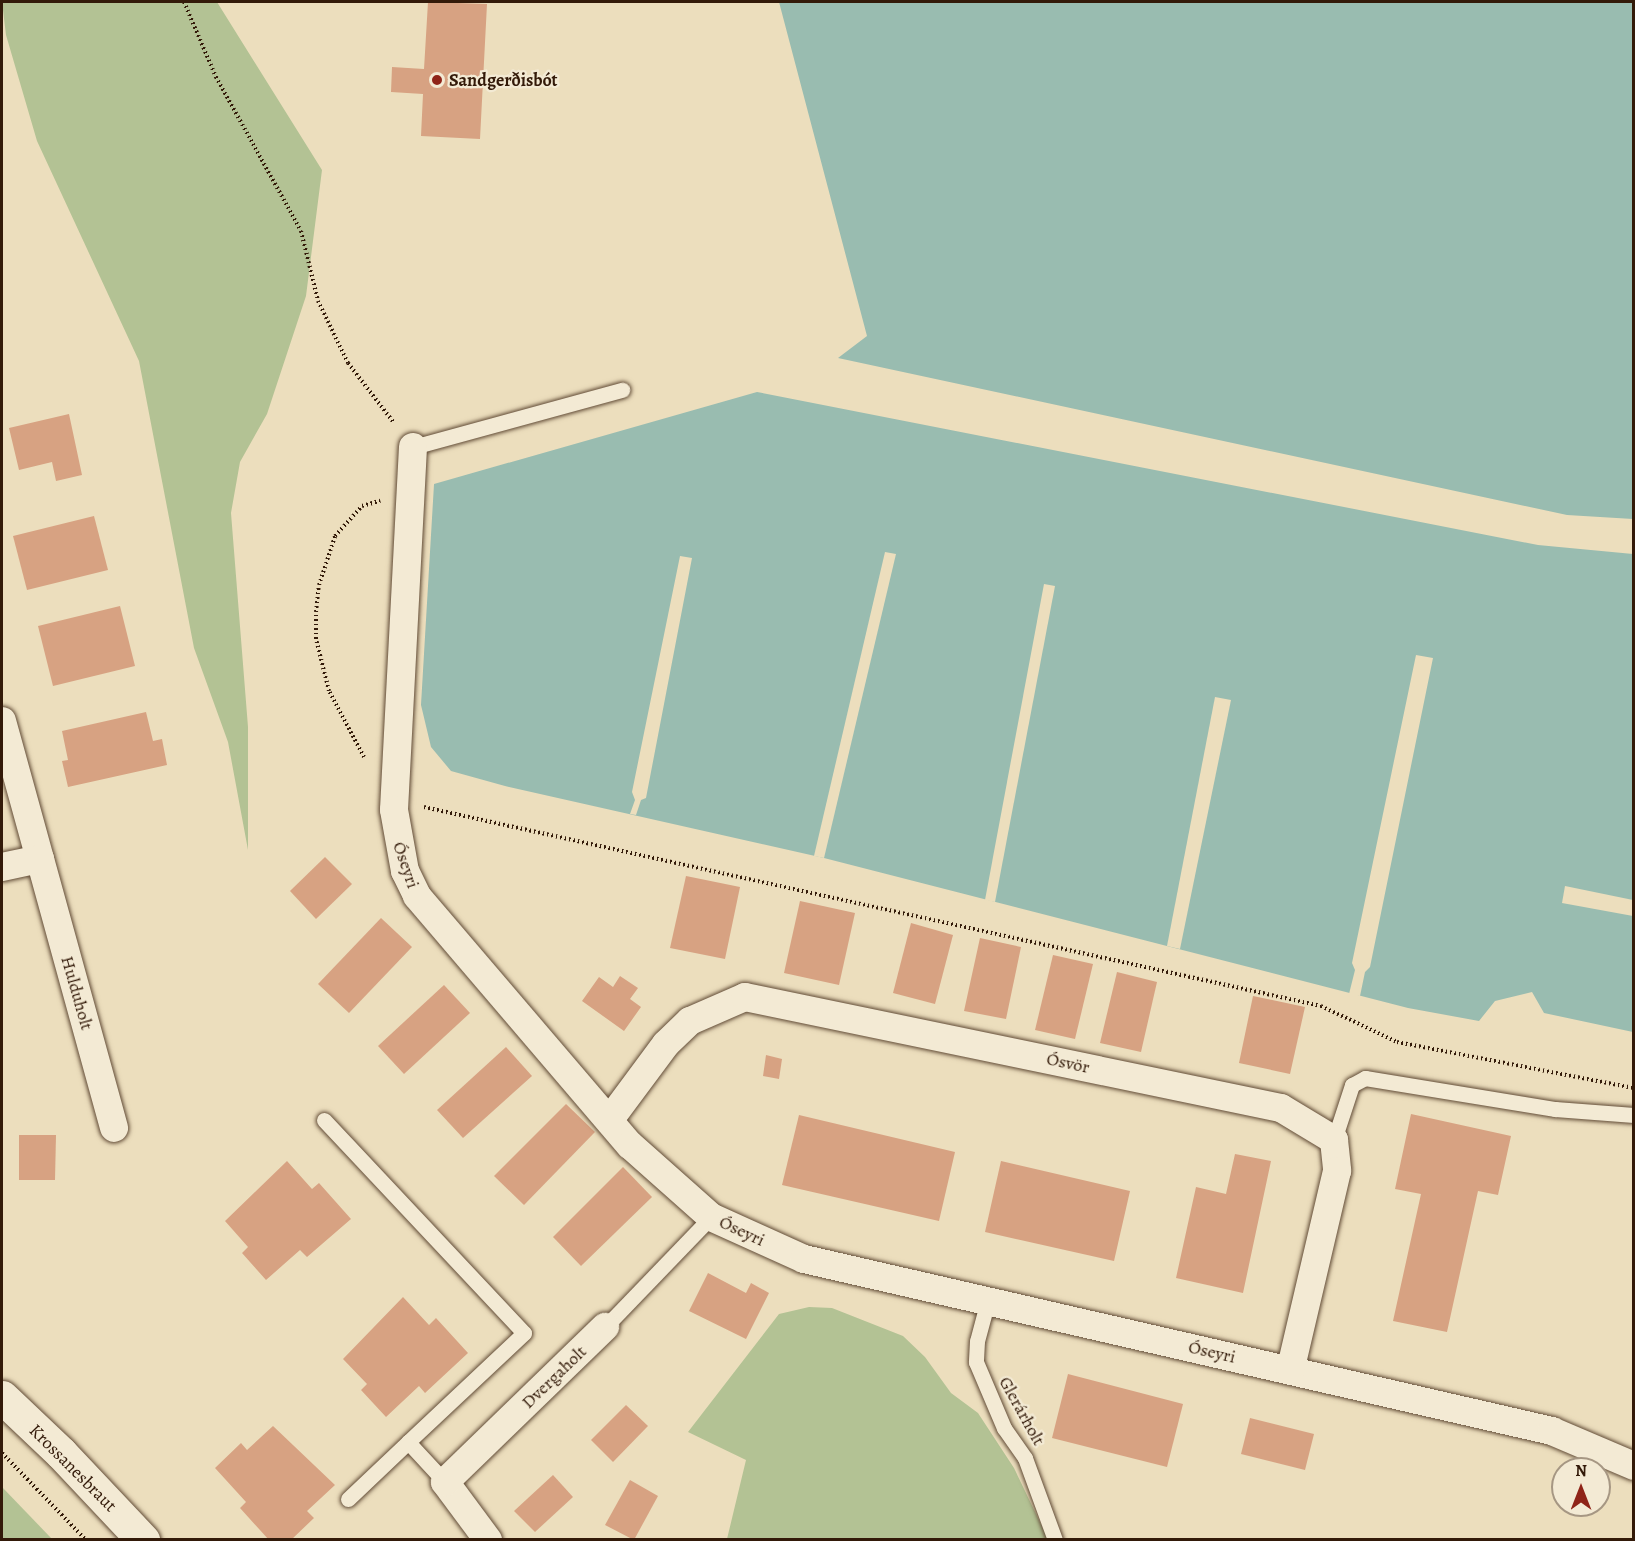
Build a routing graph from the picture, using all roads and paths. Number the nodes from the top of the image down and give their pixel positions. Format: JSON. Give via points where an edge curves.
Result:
{"nodes":[{"id":1,"x":184,"y":2,"type":"edge"},
{"id":2,"x":622,"y":390,"type":"dead end"},
{"id":3,"x":413,"y":447,"type":"junction"},
{"id":4,"x":411,"y":492,"type":"junction"},
{"id":5,"x":2,"y":720,"type":"edge"},
{"id":6,"x":367,"y":763,"type":"dead end"},
{"id":7,"x":394,"y":801,"type":"junction"},
{"id":8,"x":40,"y":859,"type":"junction"},
{"id":9,"x":2,"y":867,"type":"edge"},
{"id":10,"x":1634,"y":1088,"type":"edge"},
{"id":11,"x":1634,"y":1115,"type":"edge"},
{"id":12,"x":610,"y":1118,"type":"junction"},
{"id":13,"x":324,"y":1120,"type":"dead end"},
{"id":14,"x":114,"y":1128,"type":"dead end"},
{"id":15,"x":1334,"y":1140,"type":"junction"},
{"id":16,"x":711,"y":1216,"type":"junction"},
{"id":17,"x":988,"y":1300,"type":"junction"},
{"id":18,"x":605,"y":1328,"type":"joint"},
{"id":19,"x":1290,"y":1371,"type":"junction"},
{"id":20,"x":2,"y":1397,"type":"edge"},
{"id":21,"x":408,"y":1442,"type":"junction"},
{"id":22,"x":2,"y":1453,"type":"edge"},
{"id":23,"x":1634,"y":1466,"type":"edge"},
{"id":24,"x":445,"y":1482,"type":"junction"},
{"id":25,"x":348,"y":1498,"type":"dead end"},
{"id":26,"x":86,"y":1539,"type":"edge"},
{"id":27,"x":143,"y":1539,"type":"edge"},
{"id":28,"x":488,"y":1539,"type":"edge"},
{"id":29,"x":1054,"y":1539,"type":"edge"}],
"edges":[{"from":1,"to":3,"type":"path","via":[[216,77],[301,231],[318,301],[348,363]]},
{"from":2,"to":3,"type":"lane"},
{"from":3,"to":4,"type":"street","name":"Óseyri"},
{"from":4,"to":6,"type":"path","via":[[362,506],[335,536],[319,585],[316,630],[321,665],[329,691]]},
{"from":4,"to":7,"type":"street","name":"Óseyri"},
{"from":5,"to":8,"type":"street","name":"Hulduholt"},
{"from":7,"to":10,"type":"path","via":[[1320,1006],[1397,1042]]},
{"from":7,"to":12,"type":"street","name":"Óseyri","via":[[398,846],[417,896]]},
{"from":8,"to":9,"type":"street"},
{"from":8,"to":14,"type":"street","name":"Hulduholt"},
{"from":11,"to":15,"type":"lane","via":[[1555,1109],[1365,1078],[1353,1085]]},
{"from":12,"to":15,"type":"street","name":"Ósvör","via":[[666,1044],[690,1021],[745,997],[1281,1108]]},
{"from":12,"to":16,"type":"street","name":"Óseyri","via":[[630,1145]]},
{"from":13,"to":21,"type":"lane","via":[[524,1333]]},
{"from":15,"to":19,"type":"street","via":[[1337,1171]]},
{"from":16,"to":17,"type":"street","name":"Óseyri","via":[[804,1259]]},
{"from":16,"to":18,"type":"lane","name":"Dvergaholt"},
{"from":17,"to":19,"type":"street","name":"Óseyri"},
{"from":17,"to":29,"type":"lane","name":"Glerárholt","via":[[977,1341],[976,1362],[1004,1428],[1025,1458]]},
{"from":18,"to":24,"type":"street","name":"Dvergaholt"},
{"from":19,"to":23,"type":"street","name":"Óseyri","via":[[1552,1431]]},
{"from":20,"to":27,"type":"street","name":"Krossanesbraut"},
{"from":21,"to":24,"type":"lane"},
{"from":21,"to":25,"type":"lane"},
{"from":22,"to":26,"type":"path"},
{"from":24,"to":28,"type":"street"}]}
